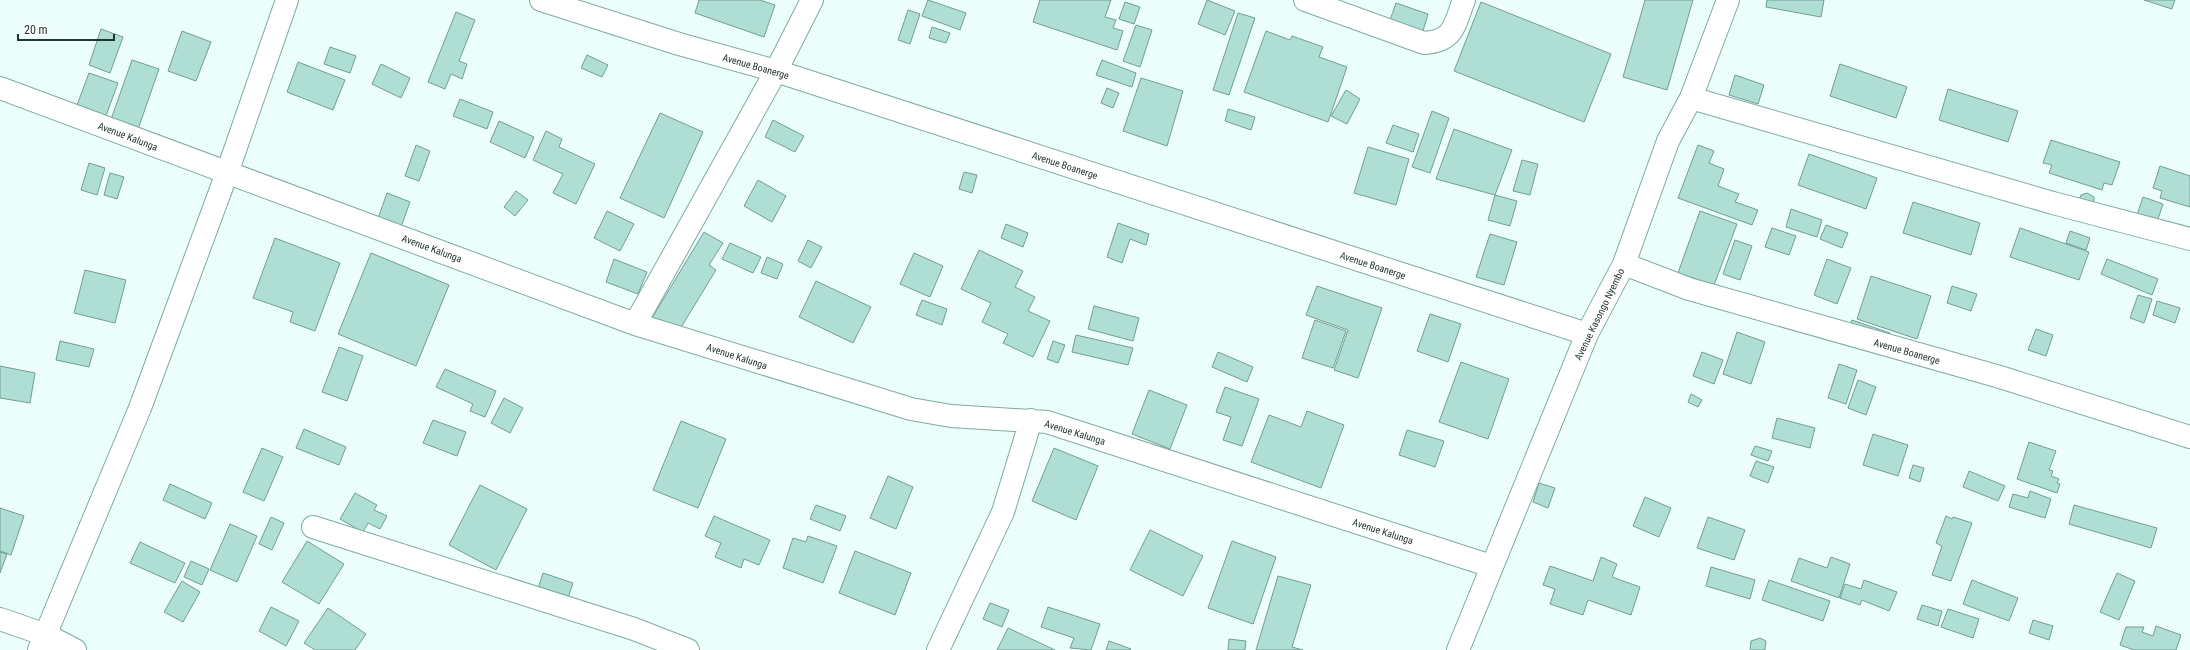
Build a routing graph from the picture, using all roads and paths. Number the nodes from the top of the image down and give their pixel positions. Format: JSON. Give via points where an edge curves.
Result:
{"nodes":[{"id":1,"x":287,"y":0,"type":"edge"},
{"id":2,"x":541,"y":0,"type":"edge"},
{"id":3,"x":812,"y":0,"type":"edge"},
{"id":4,"x":1306,"y":0,"type":"edge"},
{"id":5,"x":1464,"y":0,"type":"edge"},
{"id":6,"x":1728,"y":0,"type":"edge"},
{"id":7,"x":776,"y":71,"type":"junction"},
{"id":8,"x":0,"y":88,"type":"edge"},
{"id":9,"x":1691,"y":98,"type":"junction"},
{"id":10,"x":227,"y":173,"type":"junction"},
{"id":11,"x":2190,"y":239,"type":"edge"},
{"id":12,"x":1624,"y":264,"type":"junction"},
{"id":13,"x":635,"y":324,"type":"junction"},
{"id":14,"x":1587,"y":334,"type":"junction"},
{"id":15,"x":1031,"y":420,"type":"junction"},
{"id":16,"x":2190,"y":438,"type":"edge"},
{"id":17,"x":313,"y":527,"type":"dead end"},
{"id":18,"x":1491,"y":566,"type":"junction"},
{"id":19,"x":0,"y":619,"type":"edge"},
{"id":20,"x":42,"y":642,"type":"edge"},
{"id":21,"x":75,"y":650,"type":"edge"},
{"id":22,"x":688,"y":650,"type":"edge"},
{"id":23,"x":938,"y":650,"type":"edge"},
{"id":24,"x":1458,"y":650,"type":"edge"}],
"edges":[{"from":1,"to":10,"type":"street"},
{"from":2,"to":7,"type":"street","name":"Avenue Boanerge","via":[[679,44]]},
{"from":3,"to":7,"type":"street"},
{"from":4,"to":5,"type":"street","via":[[1424,43],[1440,42],[1452,32]]},
{"from":6,"to":9,"type":"street","name":"Avenue Kasongo Nyembo"},
{"from":7,"to":13,"type":"street"},
{"from":7,"to":14,"type":"street","name":"Avenue Boanerge"},
{"from":8,"to":10,"type":"street","name":"Avenue Kalunga"},
{"from":9,"to":11,"type":"street","via":[[2053,203]]},
{"from":9,"to":12,"type":"street","name":"Avenue Kasongo Nyembo","via":[[1668,141]]},
{"from":10,"to":13,"type":"street","name":"Avenue Kalunga"},
{"from":10,"to":20,"type":"street","via":[[140,408]]},
{"from":12,"to":14,"type":"street","name":"Avenue Kasongo Nyembo"},
{"from":12,"to":16,"type":"street","name":"Avenue Boanerge","via":[[1689,289],[2000,377]]},
{"from":13,"to":15,"type":"street","name":"Avenue Kalunga","via":[[911,409],[951,416]]},
{"from":14,"to":18,"type":"street","name":"Avenue Kasongo Nyembo"},
{"from":15,"to":18,"type":"street","name":"Avenue Kalunga","via":[[1073,430]]},
{"from":15,"to":23,"type":"street","via":[[1003,512]]},
{"from":17,"to":22,"type":"street","via":[[634,629]]},
{"from":18,"to":24,"type":"street","name":"Avenue Kasongo Nyembo"},
{"from":19,"to":20,"type":"street"},
{"from":20,"to":21,"type":"street"}]}
